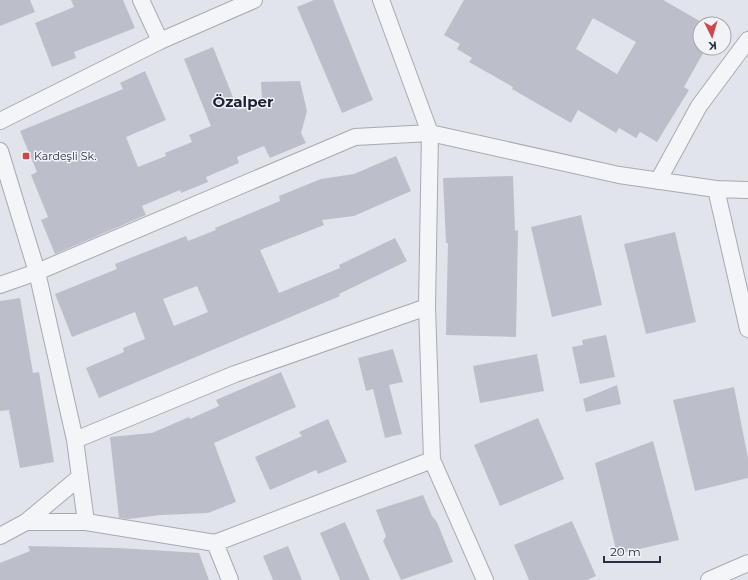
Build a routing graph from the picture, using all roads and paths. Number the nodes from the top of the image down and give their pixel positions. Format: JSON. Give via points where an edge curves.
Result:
{"nodes":[{"id":1,"x":141,"y":0,"type":"edge"},
{"id":2,"x":254,"y":0,"type":"edge"},
{"id":3,"x":381,"y":0,"type":"edge"},
{"id":4,"x":748,"y":40,"type":"edge"},
{"id":5,"x":160,"y":41,"type":"junction"},
{"id":6,"x":0,"y":121,"type":"edge"},
{"id":7,"x":430,"y":133,"type":"junction"},
{"id":8,"x":0,"y":151,"type":"edge"},
{"id":9,"x":658,"y":181,"type":"junction"},
{"id":10,"x":716,"y":189,"type":"junction"},
{"id":11,"x":748,"y":190,"type":"edge"},
{"id":12,"x":37,"y":272,"type":"junction"},
{"id":13,"x":0,"y":286,"type":"edge"},
{"id":14,"x":427,"y":307,"type":"junction"},
{"id":15,"x":748,"y":329,"type":"edge"},
{"id":16,"x":75,"y":440,"type":"junction"},
{"id":17,"x":432,"y":460,"type":"junction"},
{"id":18,"x":80,"y":477,"type":"junction"},
{"id":19,"x":26,"y":522,"type":"junction"},
{"id":20,"x":86,"y":522,"type":"junction"},
{"id":21,"x":0,"y":536,"type":"edge"},
{"id":22,"x":215,"y":543,"type":"junction"},
{"id":23,"x":748,"y":563,"type":"edge"},
{"id":24,"x":230,"y":580,"type":"edge"},
{"id":25,"x":485,"y":580,"type":"edge"},
{"id":26,"x":709,"y":580,"type":"edge"}],
"edges":[{"from":1,"to":5,"type":"street"},
{"from":2,"to":5,"type":"street"},
{"from":3,"to":7,"type":"street"},
{"from":4,"to":9,"type":"street","via":[[699,106]]},
{"from":5,"to":6,"type":"street"},
{"from":7,"to":9,"type":"street","via":[[619,175]]},
{"from":7,"to":12,"type":"street","via":[[355,137]]},
{"from":7,"to":14,"type":"street"},
{"from":8,"to":12,"type":"street"},
{"from":9,"to":10,"type":"street"},
{"from":10,"to":11,"type":"street"},
{"from":10,"to":15,"type":"street"},
{"from":12,"to":13,"type":"street"},
{"from":12,"to":16,"type":"street"},
{"from":14,"to":16,"type":"street","via":[[235,374]]},
{"from":14,"to":17,"type":"street"},
{"from":16,"to":18,"type":"street"},
{"from":17,"to":22,"type":"street"},
{"from":17,"to":25,"type":"street"},
{"from":18,"to":19,"type":"street"},
{"from":18,"to":20,"type":"street"},
{"from":19,"to":20,"type":"street"},
{"from":19,"to":21,"type":"street"},
{"from":20,"to":22,"type":"street"},
{"from":22,"to":24,"type":"street"},
{"from":23,"to":26,"type":"street"}]}
